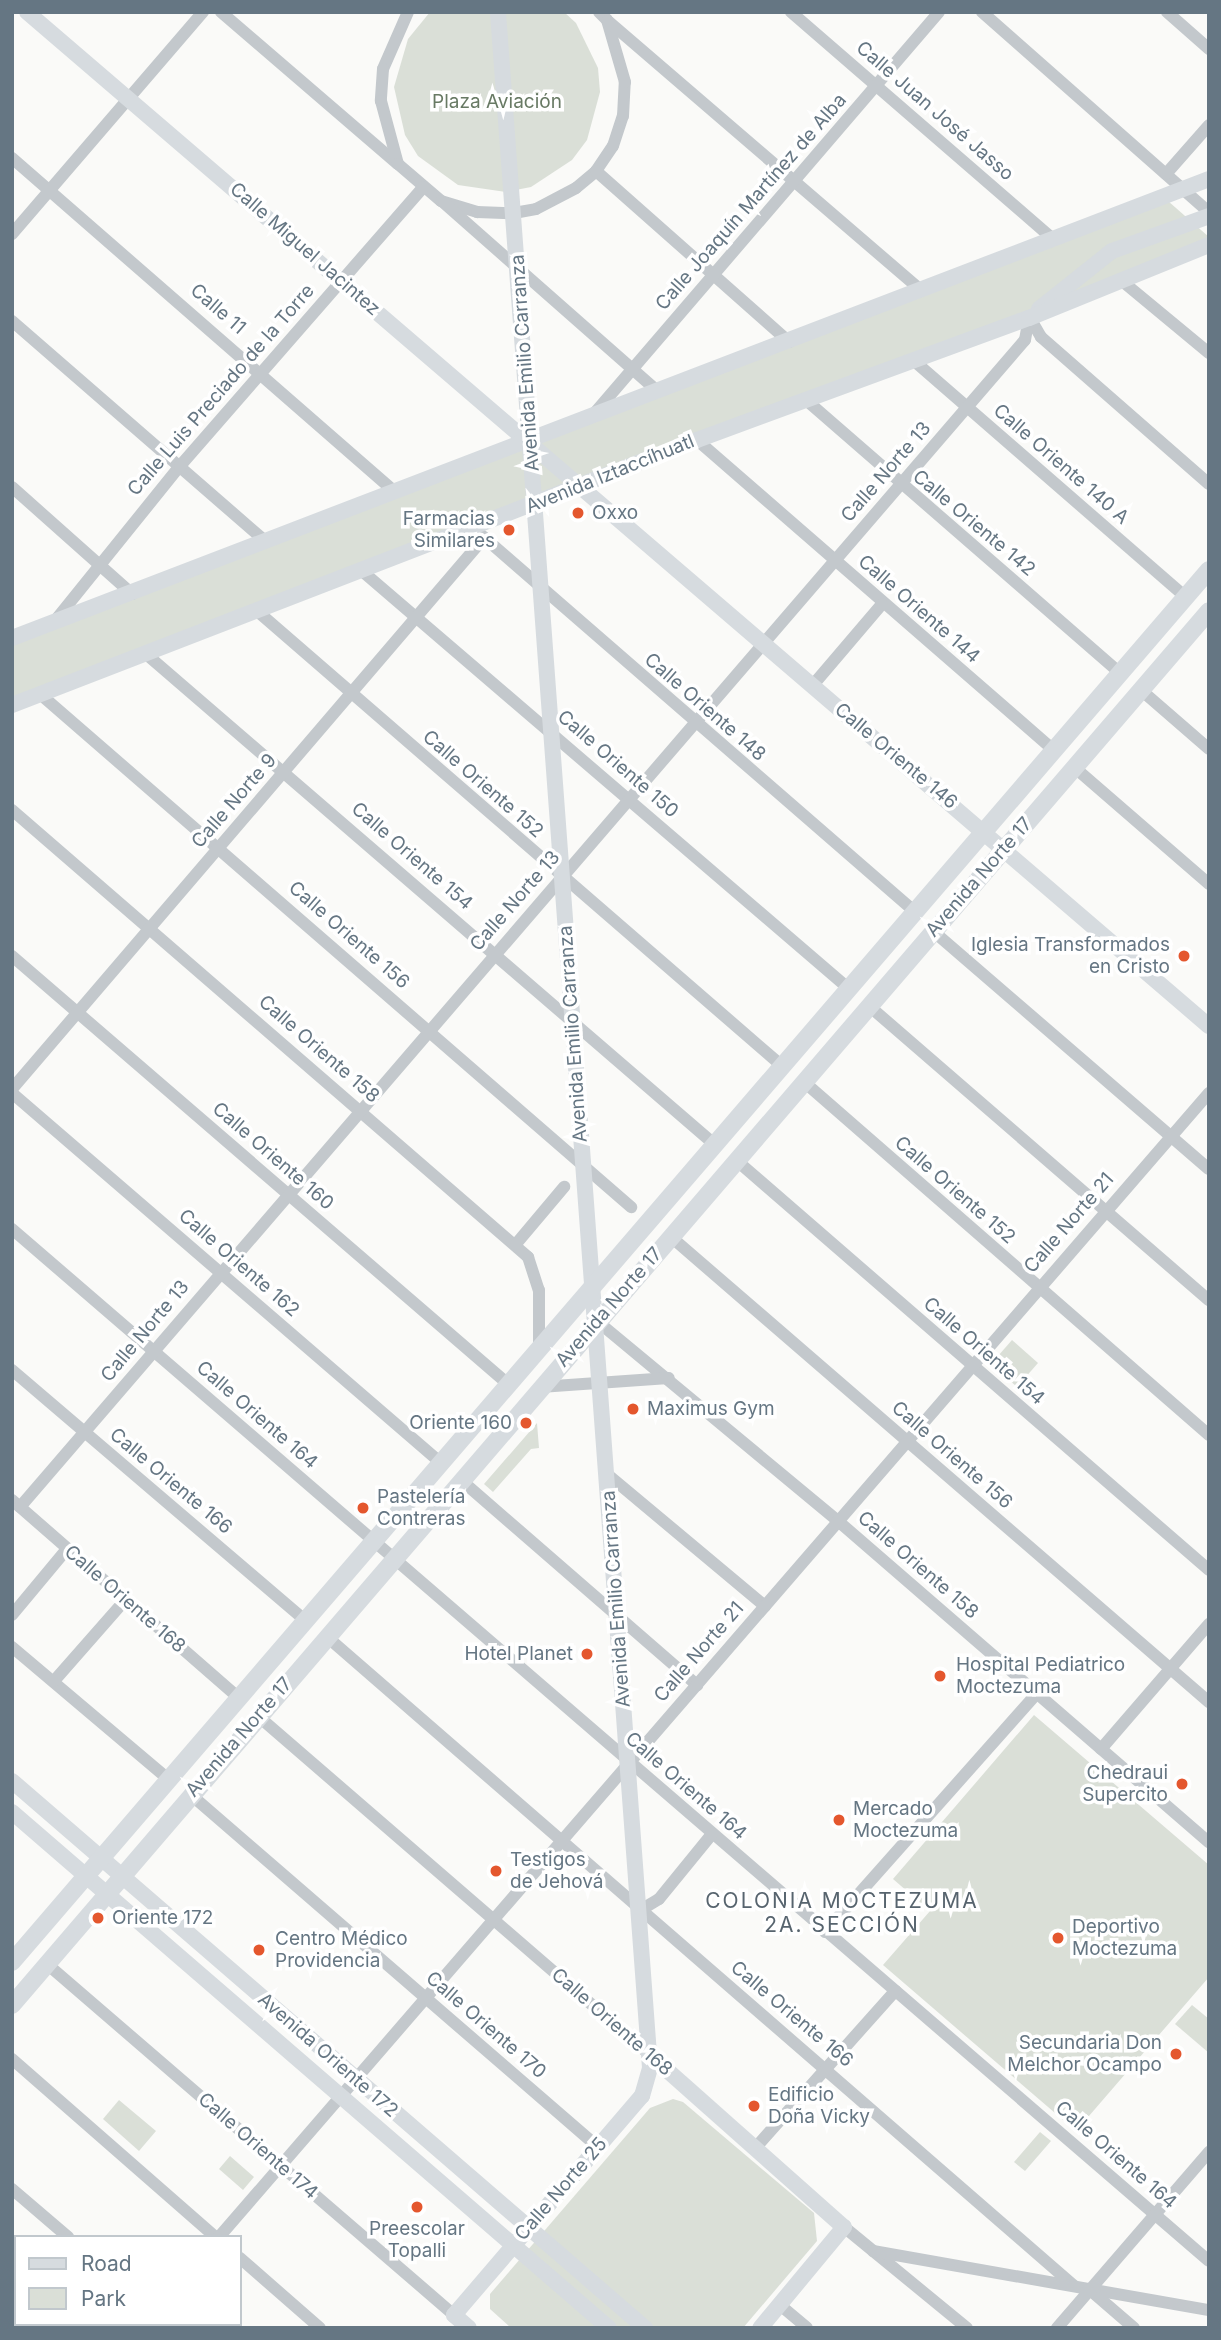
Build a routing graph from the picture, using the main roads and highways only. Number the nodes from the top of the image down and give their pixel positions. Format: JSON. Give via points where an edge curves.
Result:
{"nodes":[{"id":1,"x":1209,"y":570,"type":"edge"},
{"id":2,"x":1208,"y":613,"type":"edge"},
{"id":3,"x":16,"y":1949,"type":"edge"},
{"id":4,"x":12,"y":2006,"type":"edge"}],
"edges":[{"from":1,"to":3,"type":"main road","name":"Avenida Norte 17","via":[[85,1875]]},
{"from":2,"to":4,"type":"main road","name":"Avenida Norte 17"}]}
